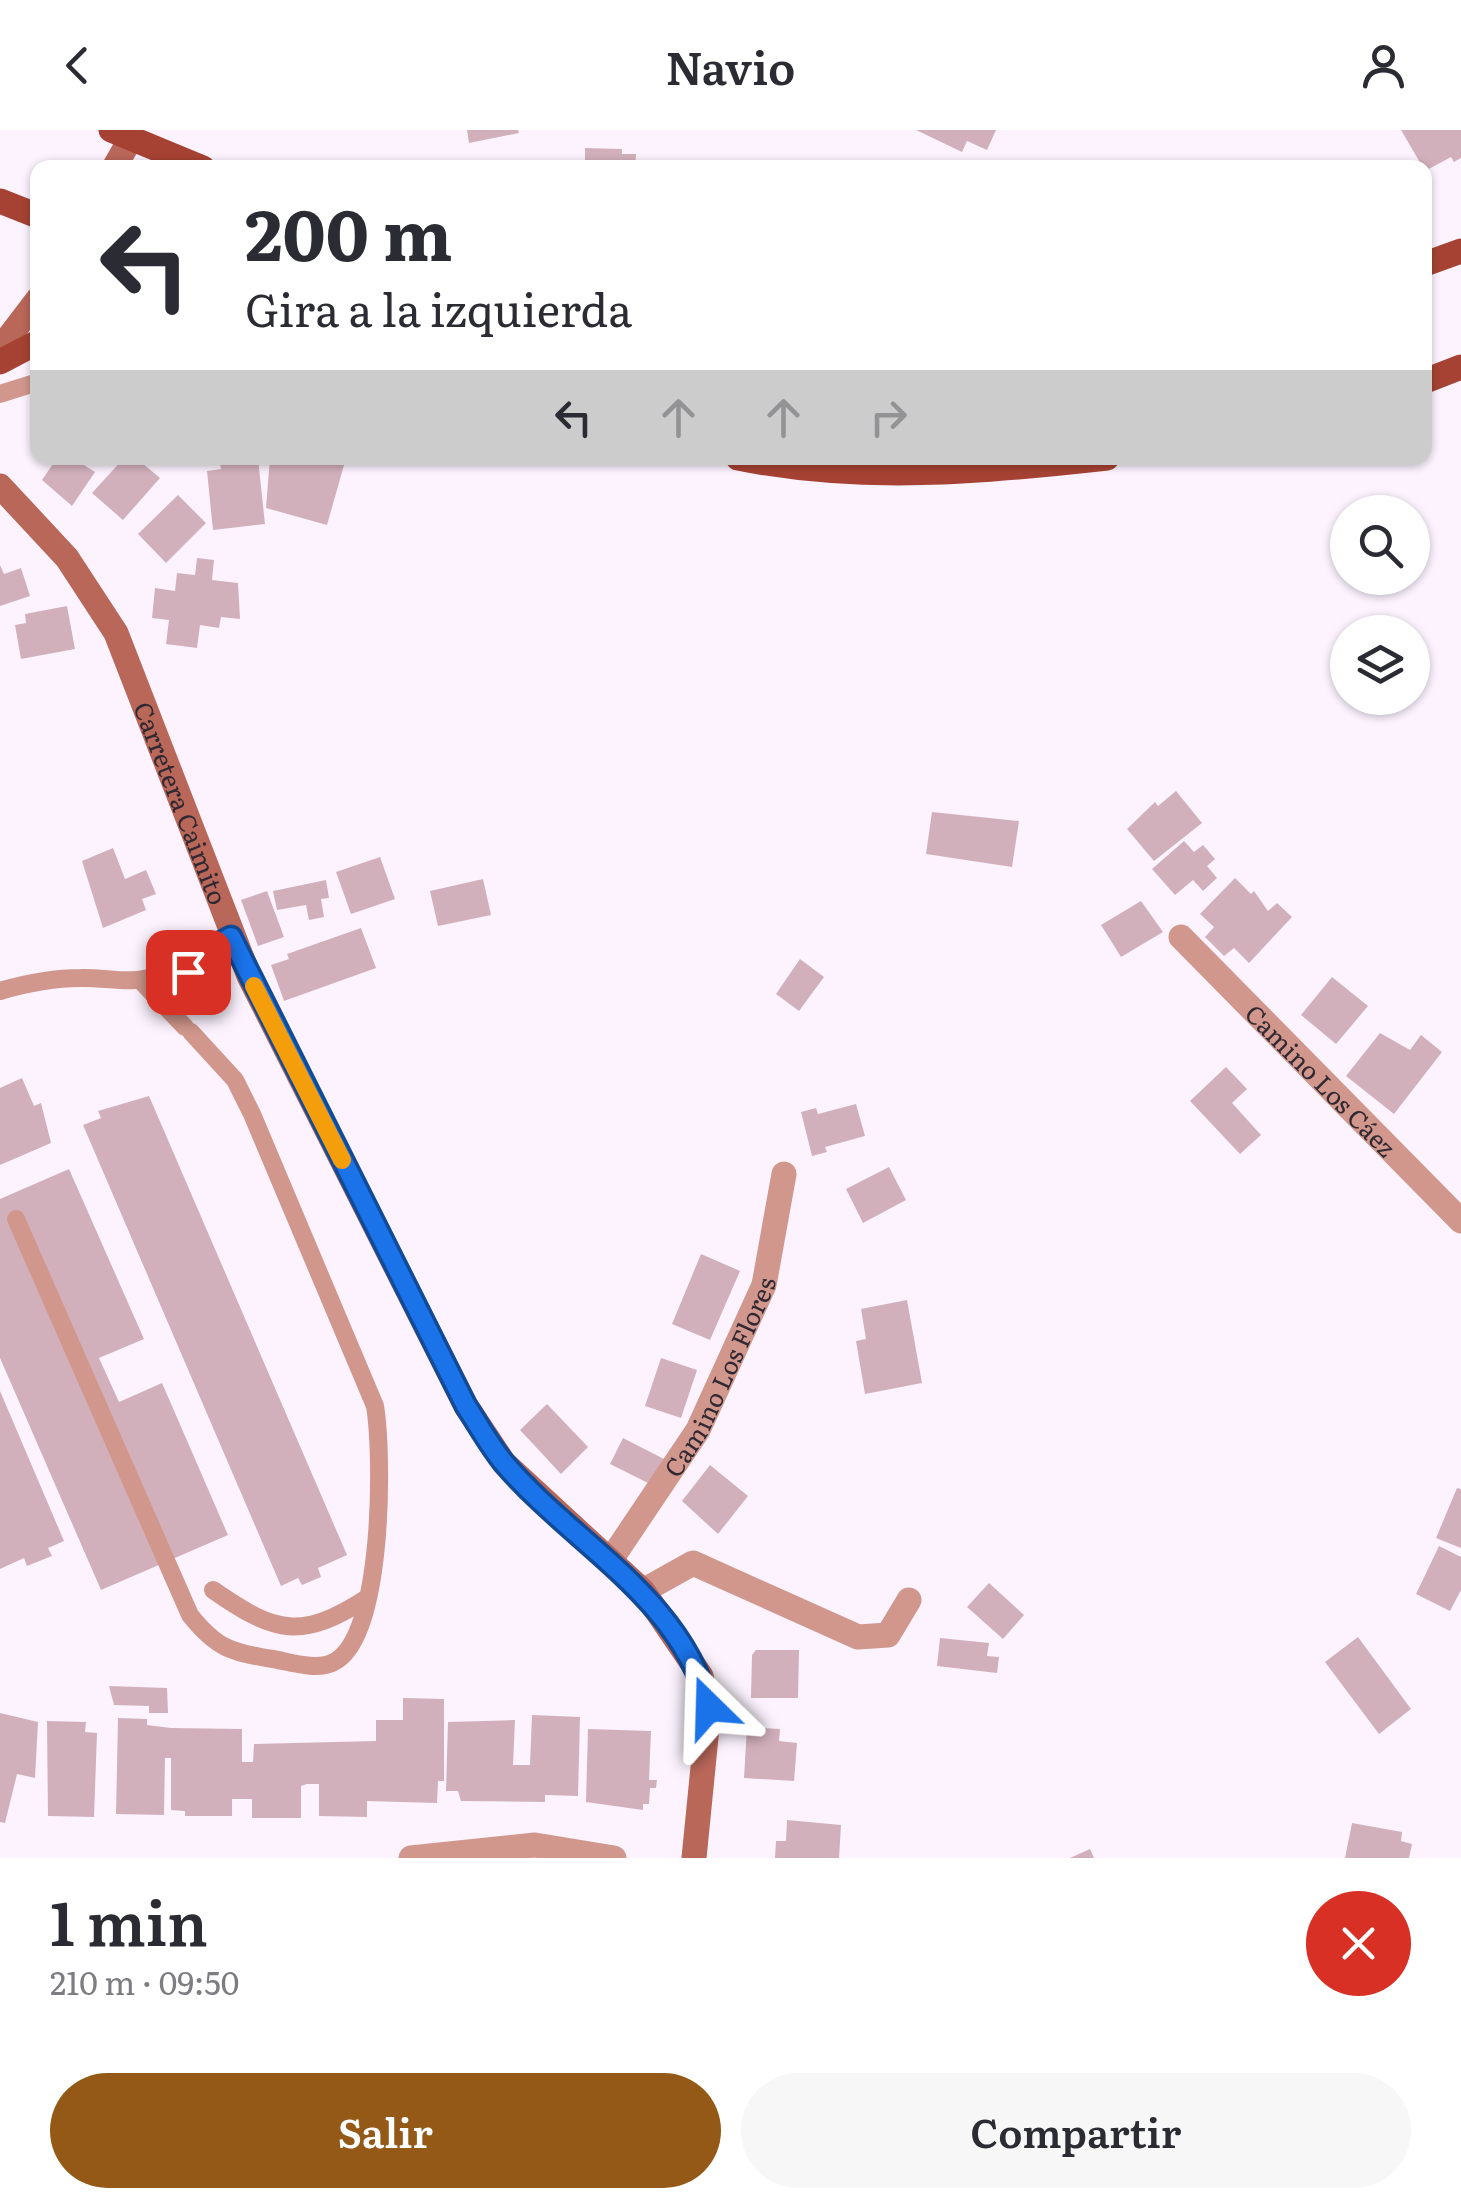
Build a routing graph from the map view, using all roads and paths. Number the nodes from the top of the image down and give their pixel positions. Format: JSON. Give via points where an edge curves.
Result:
{"nodes":[{"id":1,"x":126,"y":133,"type":"edge"},
{"id":2,"x":117,"y":160,"type":"edge"},
{"id":3,"x":185,"y":160,"type":"edge"},
{"id":4,"x":0,"y":202,"type":"edge"},
{"id":5,"x":30,"y":213,"type":"edge"},
{"id":6,"x":1461,"y":251,"type":"edge"},
{"id":7,"x":1432,"y":261,"type":"edge"},
{"id":8,"x":30,"y":310,"type":"edge"},
{"id":9,"x":30,"y":346,"type":"edge"},
{"id":10,"x":0,"y":349,"type":"edge"},
{"id":11,"x":0,"y":362,"type":"edge"},
{"id":12,"x":1461,"y":367,"type":"edge"},
{"id":13,"x":1432,"y":378,"type":"edge"},
{"id":14,"x":30,"y":385,"type":"edge"},
{"id":15,"x":0,"y":394,"type":"edge"},
{"id":16,"x":790,"y":465,"type":"edge"},
{"id":17,"x":1042,"y":465,"type":"edge"},
{"id":18,"x":0,"y":486,"type":"edge"},
{"id":19,"x":231,"y":937,"type":"junction"},
{"id":20,"x":1181,"y":937,"type":"dead end"},
{"id":21,"x":205,"y":951,"type":"junction"},
{"id":22,"x":148,"y":979,"type":"junction"},
{"id":23,"x":0,"y":991,"type":"edge"},
{"id":24,"x":784,"y":1174,"type":"dead end"},
{"id":25,"x":16,"y":1219,"type":"dead end"},
{"id":26,"x":1461,"y":1221,"type":"edge"},
{"id":27,"x":610,"y":1561,"type":"junction"},
{"id":28,"x":214,"y":1590,"type":"dead end"},
{"id":29,"x":642,"y":1591,"type":"junction"},
{"id":30,"x":368,"y":1598,"type":"junction"},
{"id":31,"x":909,"y":1600,"type":"dead end"},
{"id":32,"x":410,"y":1858,"type":"edge"},
{"id":33,"x":614,"y":1858,"type":"edge"},
{"id":34,"x":694,"y":1858,"type":"edge"}],
"edges":[{"from":1,"to":2,"type":"street"},
{"from":1,"to":3,"type":"main road"},
{"from":4,"to":5,"type":"main road"},
{"from":6,"to":7,"type":"main road"},
{"from":8,"to":10,"type":"street"},
{"from":9,"to":11,"type":"main road"},
{"from":12,"to":13,"type":"main road"},
{"from":14,"to":15,"type":"lane"},
{"from":16,"to":17,"type":"main road","via":[[856,474]]},
{"from":18,"to":19,"type":"street","name":"Carretera Caimito","via":[[67,558],[116,633]]},
{"from":19,"to":21,"type":"lane"},
{"from":19,"to":27,"type":"street","name":"Carretera Caimito","via":[[466,1406],[504,1463]]},
{"from":20,"to":26,"type":"street","name":"Camino Los Cáez"},
{"from":21,"to":22,"type":"lane","via":[[202,964],[184,974]]},
{"from":21,"to":22,"type":"lane","via":[[192,944],[176,951],[158,960]]},
{"from":22,"to":23,"type":"lane","via":[[35,981]]},
{"from":22,"to":30,"type":"lane","via":[[234,1080],[375,1406],[382,1502]]},
{"from":24,"to":27,"type":"street","name":"Camino Los Flores","via":[[764,1285],[715,1394]]},
{"from":25,"to":30,"type":"lane","via":[[165,1562],[212,1643],[304,1664],[334,1662],[347,1650]]},
{"from":27,"to":29,"type":"street","name":"Carretera Caimito"},
{"from":28,"to":30,"type":"lane","via":[[267,1622],[309,1629]]},
{"from":29,"to":31,"type":"street","via":[[693,1564],[858,1638],[888,1635]]},
{"from":29,"to":34,"type":"street","name":"Carretera Caimito","via":[[701,1676],[709,1707]]},
{"from":32,"to":33,"type":"street","via":[[534,1845]]}]}
